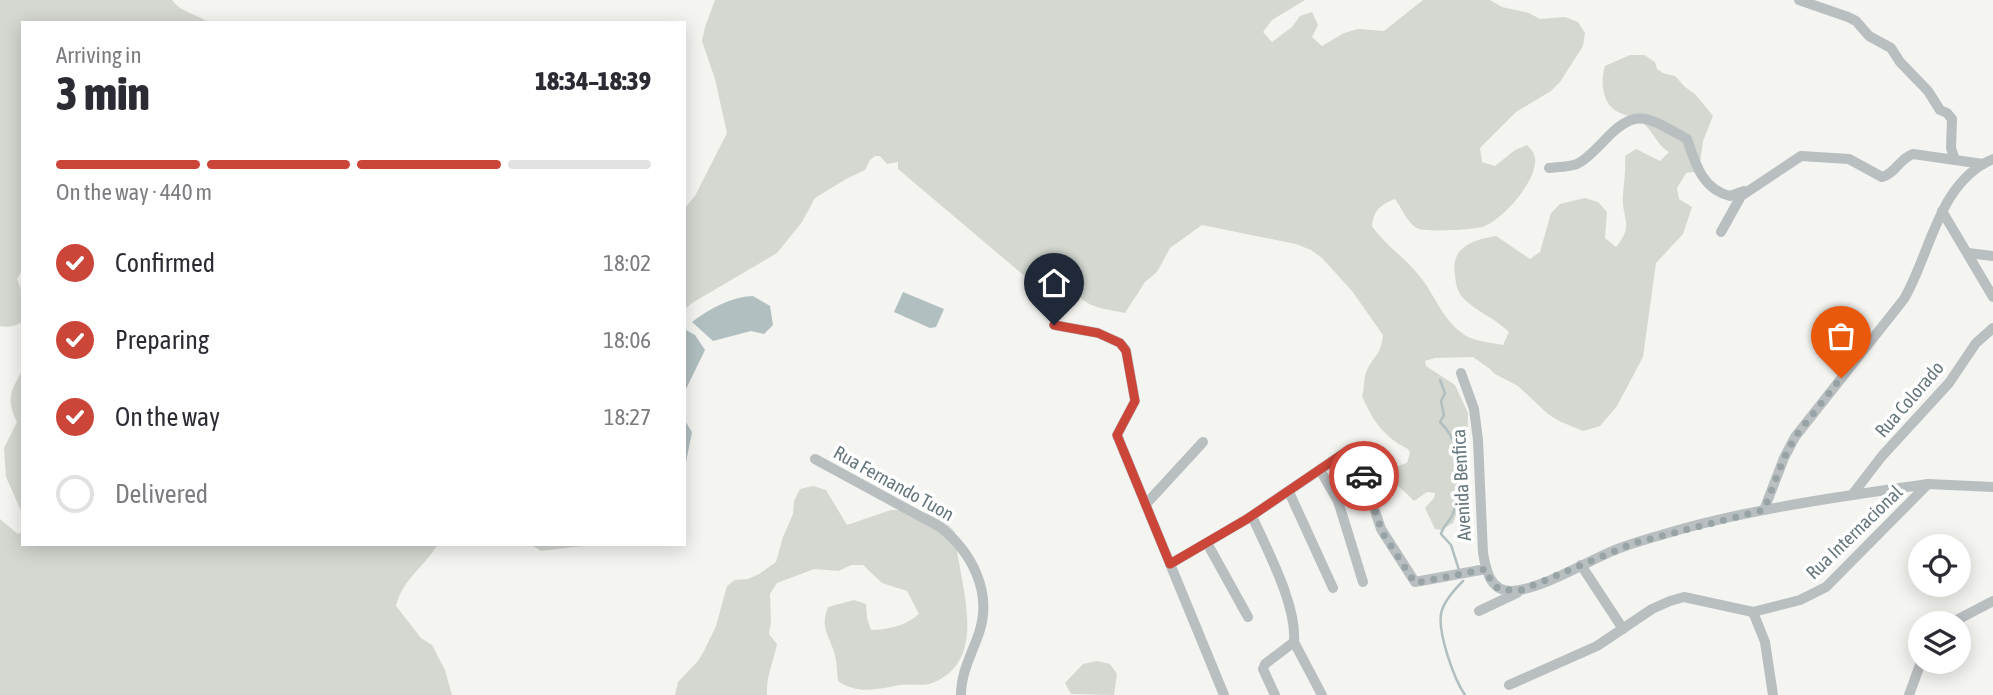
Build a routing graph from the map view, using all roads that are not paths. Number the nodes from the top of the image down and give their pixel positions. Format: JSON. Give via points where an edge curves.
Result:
{"nodes":[{"id":1,"x":1799,"y":0,"type":"edge"},
{"id":2,"x":1993,"y":159,"type":"edge"},
{"id":3,"x":1955,"y":160,"type":"junction"},
{"id":4,"x":1983,"y":164,"type":"junction"},
{"id":5,"x":1549,"y":168,"type":"dead end"},
{"id":6,"x":1752,"y":188,"type":"junction"},
{"id":7,"x":1942,"y":211,"type":"junction"},
{"id":8,"x":1721,"y":232,"type":"dead end"},
{"id":9,"x":1969,"y":253,"type":"junction"},
{"id":10,"x":1993,"y":256,"type":"edge"},
{"id":11,"x":1993,"y":297,"type":"edge"},
{"id":12,"x":1054,"y":325,"type":"dead end"},
{"id":13,"x":1993,"y":328,"type":"edge"},
{"id":14,"x":1461,"y":373,"type":"dead end"},
{"id":15,"x":1203,"y":442,"type":"dead end"},
{"id":16,"x":816,"y":460,"type":"dead end"},
{"id":17,"x":1320,"y":470,"type":"junction"},
{"id":18,"x":1928,"y":484,"type":"junction"},
{"id":19,"x":1993,"y":487,"type":"edge"},
{"id":20,"x":1289,"y":492,"type":"junction"},
{"id":21,"x":1852,"y":495,"type":"junction"},
{"id":22,"x":1146,"y":504,"type":"junction"},
{"id":23,"x":1764,"y":510,"type":"junction"},
{"id":24,"x":1252,"y":516,"type":"junction"},
{"id":25,"x":1207,"y":543,"type":"junction"},
{"id":26,"x":1170,"y":564,"type":"junction"},
{"id":27,"x":1581,"y":565,"type":"junction"},
{"id":28,"x":1486,"y":569,"type":"junction"},
{"id":29,"x":1363,"y":582,"type":"dead end"},
{"id":30,"x":1530,"y":587,"type":"junction"},
{"id":31,"x":1332,"y":588,"type":"dead end"},
{"id":32,"x":1993,"y":601,"type":"edge"},
{"id":33,"x":1479,"y":611,"type":"dead end"},
{"id":34,"x":1753,"y":612,"type":"junction"},
{"id":35,"x":1971,"y":613,"type":"edge"},
{"id":36,"x":1248,"y":617,"type":"dead end"},
{"id":37,"x":1623,"y":629,"type":"junction"},
{"id":38,"x":1294,"y":642,"type":"junction"},
{"id":39,"x":1917,"y":674,"type":"edge"},
{"id":40,"x":1509,"y":685,"type":"dead end"},
{"id":41,"x":961,"y":695,"type":"edge"},
{"id":42,"x":1224,"y":695,"type":"edge"},
{"id":43,"x":1275,"y":695,"type":"edge"},
{"id":44,"x":1322,"y":695,"type":"edge"},
{"id":45,"x":1773,"y":695,"type":"edge"},
{"id":46,"x":1909,"y":695,"type":"edge"}],
"edges":[{"from":1,"to":3,"type":"street","via":[[1848,16],[1869,36],[1891,48],[1952,119]]},
{"from":2,"to":4,"type":"street"},
{"from":3,"to":4,"type":"street"},
{"from":3,"to":6,"type":"street","via":[[1909,155],[1882,177],[1849,159],[1801,156]]},
{"from":4,"to":7,"type":"street","via":[[1958,187]]},
{"from":5,"to":6,"type":"street","via":[[1576,164],[1628,119],[1644,118],[1687,139],[1703,180],[1714,189],[1730,196]]},
{"from":6,"to":8,"type":"street","via":[[1737,200]]},
{"from":7,"to":9,"type":"street"},
{"from":7,"to":23,"type":"street","via":[[1917,278],[1795,437]]},
{"from":9,"to":10,"type":"street"},
{"from":9,"to":11,"type":"street"},
{"from":12,"to":22,"type":"street","via":[[1098,333],[1126,351],[1135,401],[1117,435]]},
{"from":13,"to":21,"type":"street","name":"Rua Colorado"},
{"from":14,"to":28,"type":"street","name":"Avenida Benfica","via":[[1474,409]]},
{"from":15,"to":22,"type":"street"},
{"from":16,"to":41,"type":"street","name":"Rua Fernando Tuon","via":[[940,527],[971,559],[981,590],[982,620],[961,680]]},
{"from":17,"to":20,"type":"street"},
{"from":17,"to":28,"type":"street","via":[[1355,450],[1382,532],[1415,583]]},
{"from":17,"to":29,"type":"street","via":[[1338,501]]},
{"from":18,"to":19,"type":"street","name":"Rua Internacional"},
{"from":18,"to":21,"type":"street"},
{"from":18,"to":34,"type":"street","name":"Rua Internacional","via":[[1826,587],[1800,600]]},
{"from":20,"to":24,"type":"street"},
{"from":20,"to":31,"type":"street"},
{"from":21,"to":23,"type":"street"},
{"from":22,"to":26,"type":"street"},
{"from":23,"to":27,"type":"street","via":[[1646,539]]},
{"from":24,"to":25,"type":"street"},
{"from":24,"to":38,"type":"street","via":[[1287,598]]},
{"from":25,"to":26,"type":"street"},
{"from":25,"to":36,"type":"street"},
{"from":26,"to":42,"type":"street"},
{"from":27,"to":30,"type":"street"},
{"from":27,"to":37,"type":"street"},
{"from":28,"to":30,"type":"street","via":[[1492,584],[1501,590]]},
{"from":30,"to":33,"type":"street"},
{"from":32,"to":35,"type":"street"},
{"from":34,"to":37,"type":"street","name":"Rua Internacional","via":[[1684,597],[1652,609]]},
{"from":34,"to":45,"type":"street","via":[[1765,642]]},
{"from":37,"to":40,"type":"street","name":"Rua Internacional","via":[[1597,646]]},
{"from":38,"to":43,"type":"street","via":[[1263,669]]},
{"from":38,"to":44,"type":"street"},
{"from":39,"to":46,"type":"street"}]}
